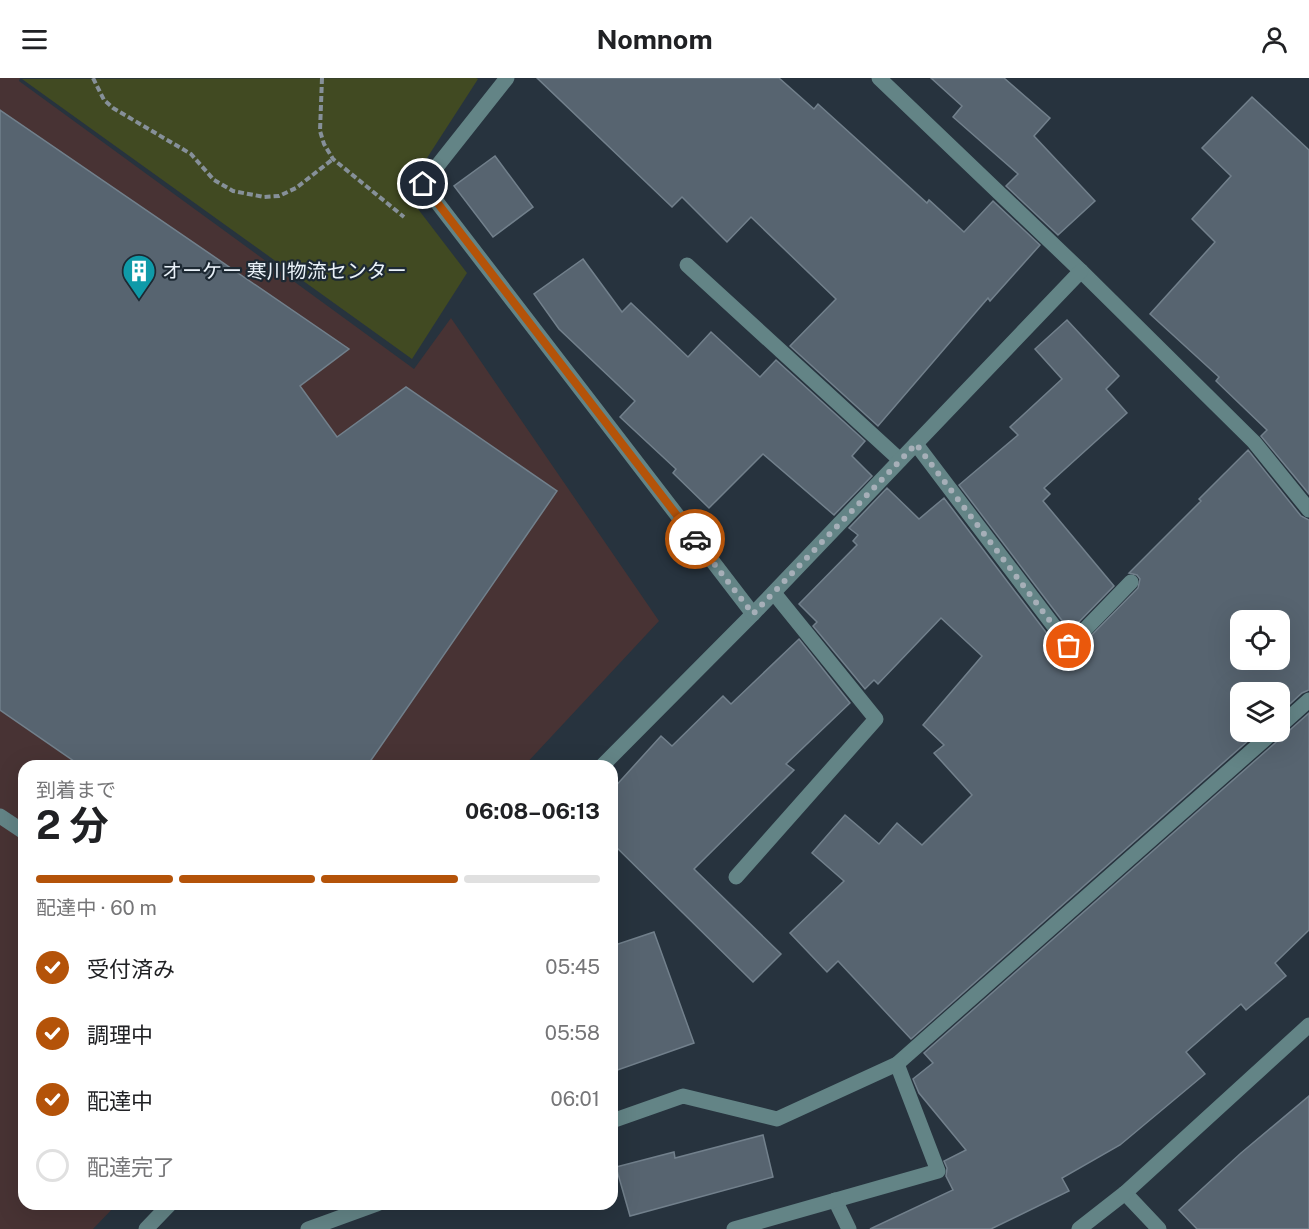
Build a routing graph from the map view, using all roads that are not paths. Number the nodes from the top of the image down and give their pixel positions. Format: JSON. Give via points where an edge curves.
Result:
{"nodes":[{"id":1,"x":507,"y":78,"type":"edge"},
{"id":2,"x":879,"y":78,"type":"edge"},
{"id":3,"x":687,"y":265,"type":"dead end"},
{"id":4,"x":1081,"y":271,"type":"junction"},
{"id":5,"x":916,"y":444,"type":"junction"},
{"id":6,"x":900,"y":460,"type":"junction"},
{"id":7,"x":1309,"y":510,"type":"edge"},
{"id":8,"x":1131,"y":582,"type":"dead end"},
{"id":9,"x":774,"y":593,"type":"junction"},
{"id":10,"x":753,"y":614,"type":"junction"},
{"id":11,"x":1309,"y":700,"type":"edge"},
{"id":12,"x":1290,"y":717,"type":"edge"},
{"id":13,"x":1262,"y":742,"type":"edge"},
{"id":14,"x":608,"y":760,"type":"edge"},
{"id":15,"x":0,"y":816,"type":"edge"},
{"id":16,"x":18,"y":828,"type":"edge"},
{"id":17,"x":736,"y":877,"type":"dead end"},
{"id":18,"x":1309,"y":1025,"type":"edge"},
{"id":19,"x":897,"y":1064,"type":"junction"},
{"id":20,"x":618,"y":1119,"type":"edge"},
{"id":21,"x":1125,"y":1193,"type":"junction"},
{"id":22,"x":835,"y":1200,"type":"junction"},
{"id":23,"x":164,"y":1210,"type":"edge"},
{"id":24,"x":361,"y":1210,"type":"edge"},
{"id":25,"x":146,"y":1229,"type":"edge"},
{"id":26,"x":308,"y":1229,"type":"edge"},
{"id":27,"x":734,"y":1229,"type":"edge"},
{"id":28,"x":849,"y":1229,"type":"edge"},
{"id":29,"x":1079,"y":1229,"type":"edge"},
{"id":30,"x":1159,"y":1229,"type":"edge"}],
"edges":[{"from":1,"to":10,"type":"street","via":[[423,184]]},
{"from":2,"to":4,"type":"street"},
{"from":3,"to":6,"type":"street"},
{"from":4,"to":5,"type":"street"},
{"from":4,"to":7,"type":"street","via":[[1254,442]]},
{"from":5,"to":6,"type":"street"},
{"from":5,"to":8,"type":"street","via":[[1069,646]]},
{"from":6,"to":9,"type":"street"},
{"from":9,"to":10,"type":"street"},
{"from":9,"to":17,"type":"street","via":[[876,719]]},
{"from":10,"to":14,"type":"street"},
{"from":11,"to":12,"type":"street"},
{"from":13,"to":19,"type":"street"},
{"from":15,"to":16,"type":"street"},
{"from":18,"to":21,"type":"street"},
{"from":19,"to":20,"type":"street","via":[[777,1119],[683,1096]]},
{"from":19,"to":22,"type":"street","via":[[938,1171]]},
{"from":21,"to":29,"type":"street"},
{"from":21,"to":30,"type":"street"},
{"from":22,"to":27,"type":"street"},
{"from":22,"to":28,"type":"street"},
{"from":23,"to":25,"type":"street"},
{"from":24,"to":26,"type":"street"}]}
